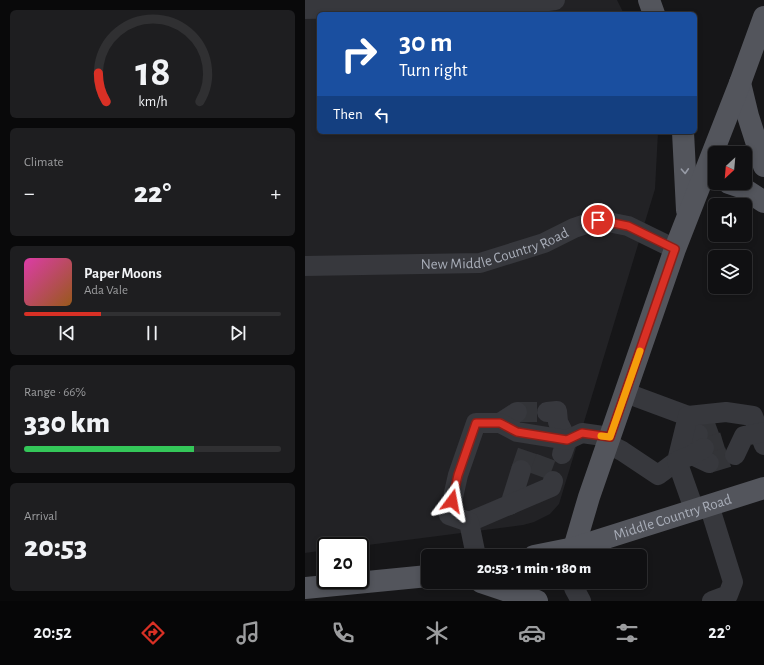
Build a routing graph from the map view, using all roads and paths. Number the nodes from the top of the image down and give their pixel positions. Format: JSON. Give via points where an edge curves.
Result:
{"nodes":[{"id":1,"x":555,"y":0,"type":"edge"},
{"id":2,"x":649,"y":0,"type":"edge"},
{"id":3,"x":501,"y":2,"type":"edge"},
{"id":4,"x":305,"y":9,"type":"edge"},
{"id":5,"x":653,"y":12,"type":"edge"},
{"id":6,"x":764,"y":17,"type":"edge"},
{"id":7,"x":740,"y":83,"type":"junction"},
{"id":8,"x":683,"y":134,"type":"edge"},
{"id":9,"x":764,"y":166,"type":"edge"},
{"id":10,"x":708,"y":188,"type":"edge"},
{"id":11,"x":747,"y":190,"type":"edge"},
{"id":12,"x":696,"y":196,"type":"junction"},
{"id":13,"x":764,"y":202,"type":"edge"},
{"id":14,"x":688,"y":217,"type":"junction"},
{"id":15,"x":675,"y":249,"type":"junction"},
{"id":16,"x":305,"y":266,"type":"edge"},
{"id":17,"x":625,"y":393,"type":"junction"},
{"id":18,"x":688,"y":416,"type":"junction"},
{"id":19,"x":746,"y":438,"type":"edge"},
{"id":20,"x":609,"y":440,"type":"junction"},
{"id":21,"x":696,"y":452,"type":"junction"},
{"id":22,"x":764,"y":488,"type":"edge"},
{"id":23,"x":510,"y":505,"type":"junction"},
{"id":24,"x":702,"y":507,"type":"junction"},
{"id":25,"x":469,"y":522,"type":"junction"},
{"id":26,"x":475,"y":549,"type":"edge"},
{"id":27,"x":575,"y":549,"type":"edge"},
{"id":28,"x":583,"y":549,"type":"edge"},
{"id":29,"x":421,"y":577,"type":"edge"},
{"id":30,"x":305,"y":588,"type":"edge"},
{"id":31,"x":502,"y":589,"type":"edge"},
{"id":32,"x":575,"y":589,"type":"edge"},
{"id":33,"x":724,"y":599,"type":"edge"},
{"id":34,"x":537,"y":601,"type":"edge"},
{"id":35,"x":581,"y":601,"type":"edge"}],
"edges":[{"from":1,"to":3,"type":"street","via":[[534,3]]},
{"from":2,"to":5,"type":"main road"},
{"from":3,"to":4,"type":"street"},
{"from":6,"to":7,"type":"main road"},
{"from":7,"to":9,"type":"main road"},
{"from":7,"to":12,"type":"main road"},
{"from":8,"to":14,"type":"main road","one_way":true},
{"from":10,"to":12,"type":"main road"},
{"from":11,"to":13,"type":"main road"},
{"from":12,"to":14,"type":"main road"},
{"from":14,"to":15,"type":"main road"},
{"from":15,"to":16,"type":"street","name":"New Middle Country Road","via":[[628,226],[598,220],[574,228],[544,243],[480,263]]},
{"from":15,"to":17,"type":"main road"},
{"from":17,"to":18,"type":"street"},
{"from":17,"to":20,"type":"main road"},
{"from":18,"to":19,"type":"street","via":[[726,412],[753,416]]},
{"from":18,"to":21,"type":"street"},
{"from":20,"to":21,"type":"street","via":[[658,475]]},
{"from":20,"to":25,"type":"street","via":[[582,433],[517,432],[511,419],[476,423],[458,475],[449,514]]},
{"from":20,"to":27,"type":"main road","via":[[589,497]]},
{"from":21,"to":24,"type":"street"},
{"from":22,"to":24,"type":"main road","name":"Middle Country Road"},
{"from":23,"to":23,"type":"street","via":[[538,475],[551,487],[533,495]]},
{"from":23,"to":25,"type":"street"},
{"from":24,"to":28,"type":"main road","name":"Middle Country Road"},
{"from":24,"to":33,"type":"street","via":[[733,582]]},
{"from":25,"to":26,"type":"street"},
{"from":29,"to":30,"type":"main road"},
{"from":31,"to":34,"type":"main road"},
{"from":32,"to":35,"type":"street"}]}
